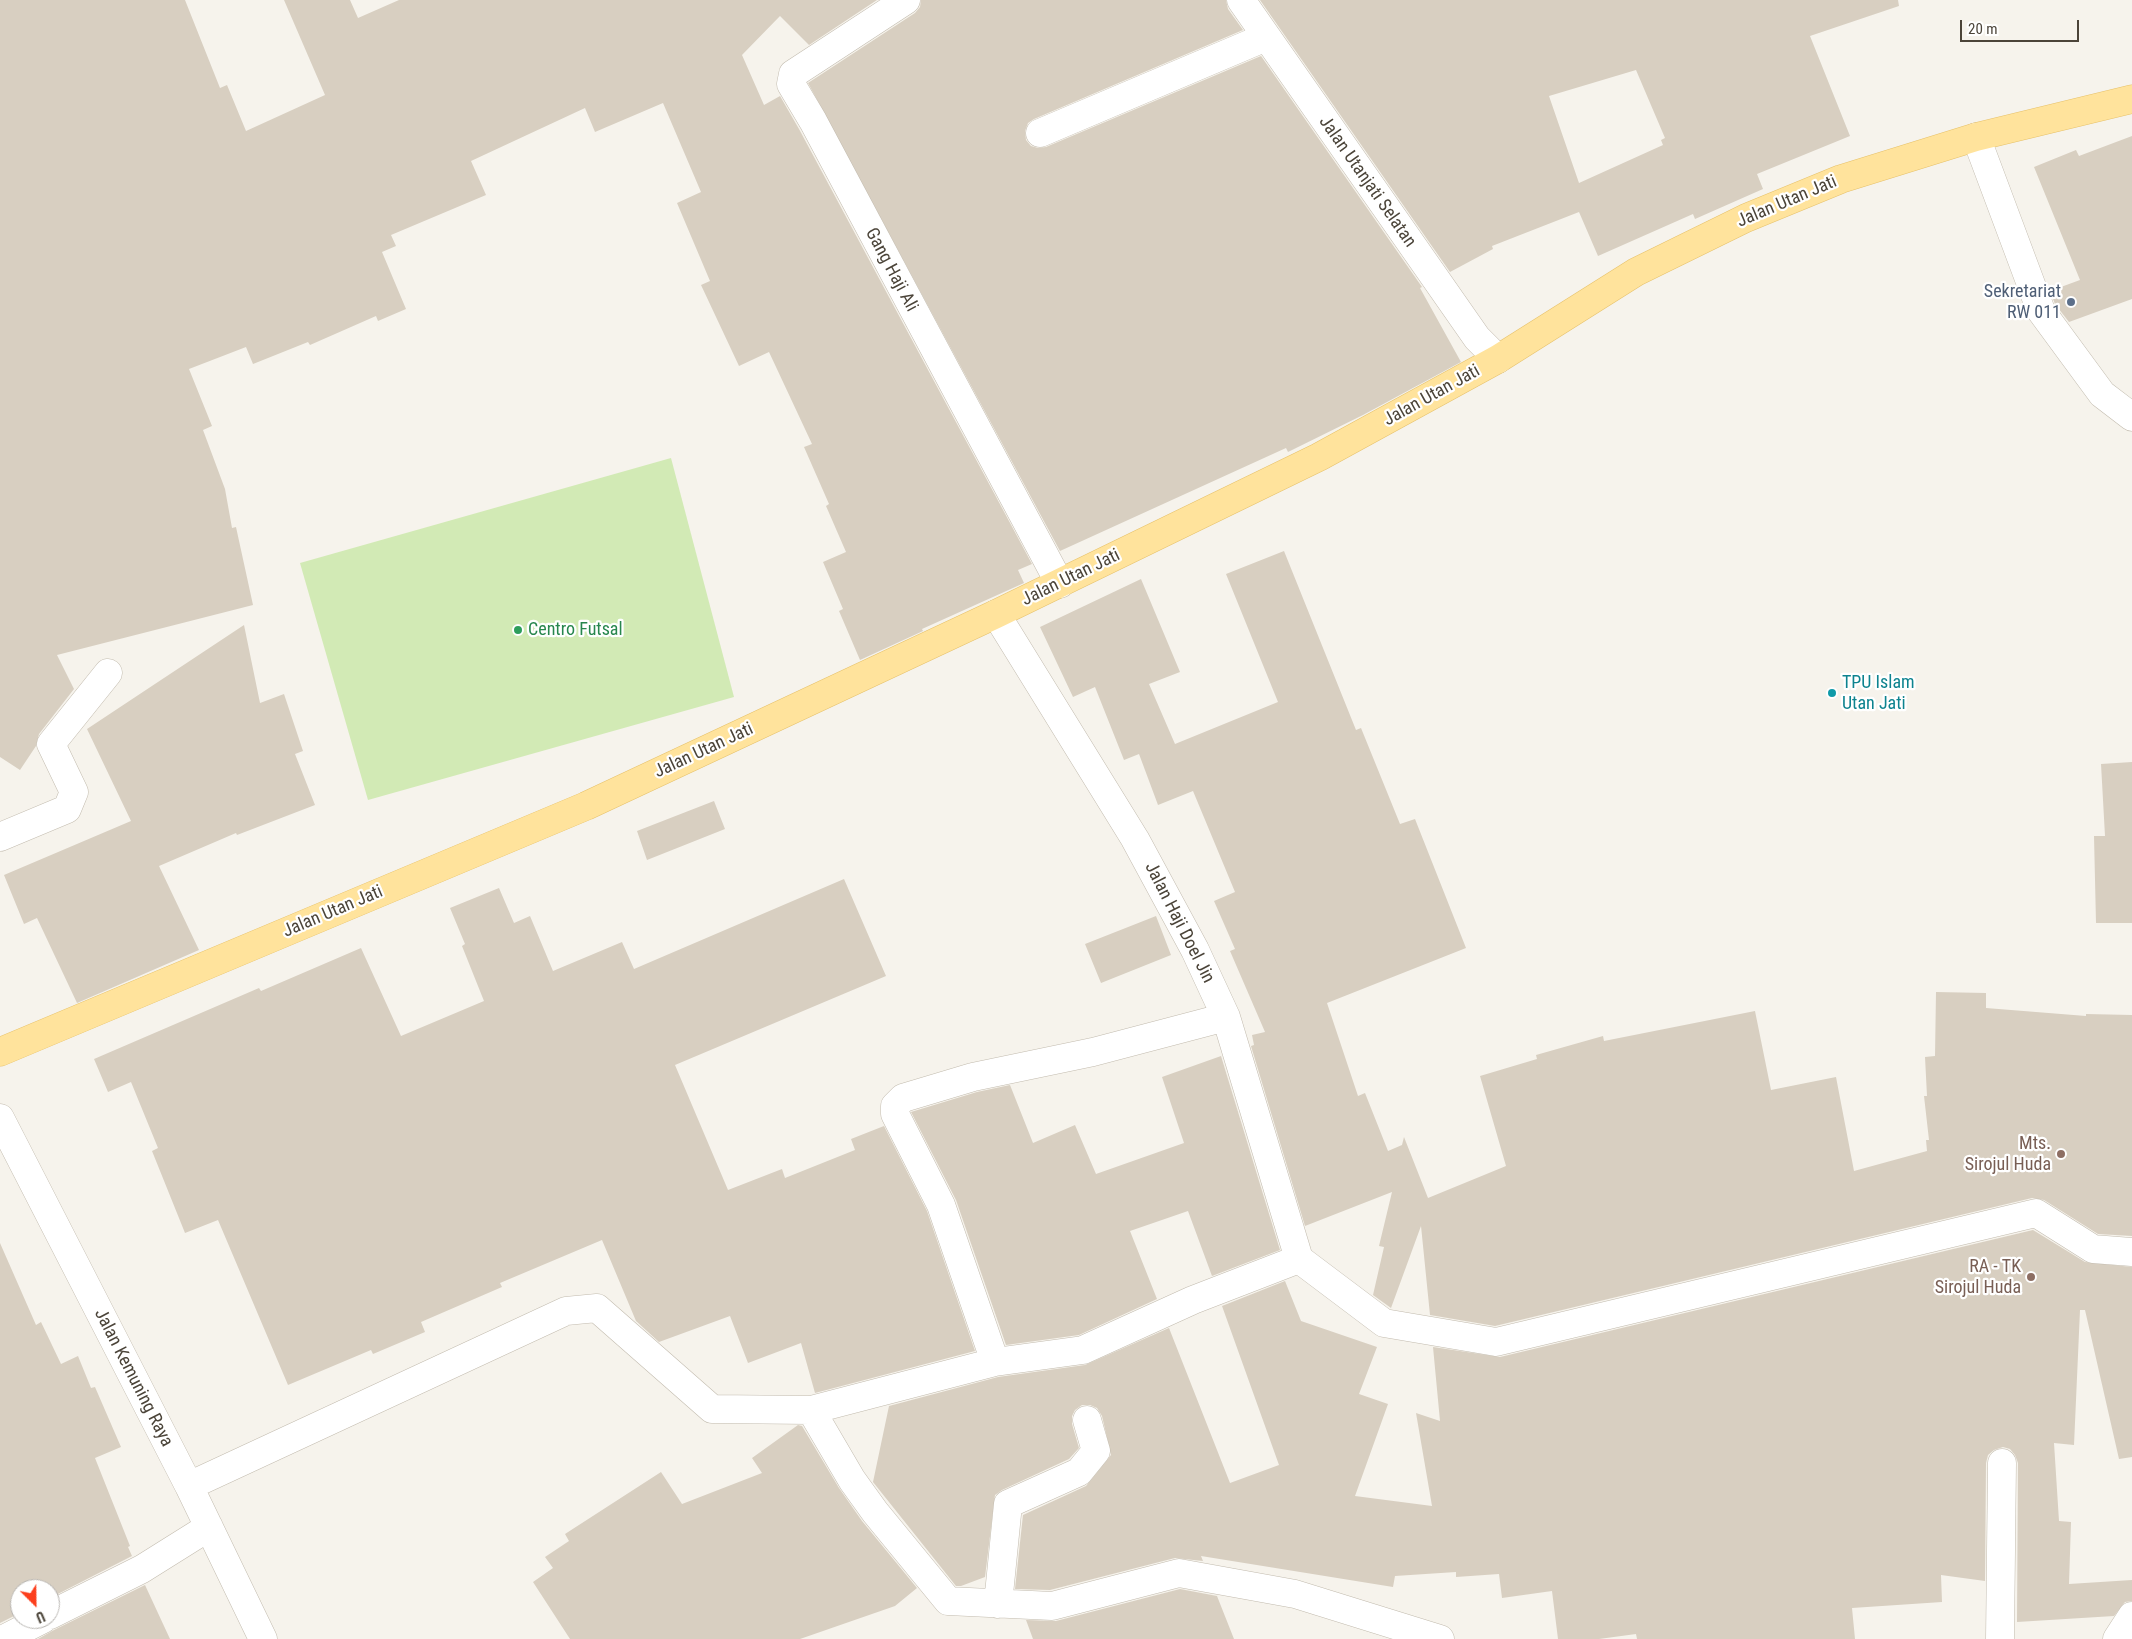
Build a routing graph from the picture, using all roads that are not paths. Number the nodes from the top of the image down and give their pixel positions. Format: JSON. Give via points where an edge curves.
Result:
{"nodes":[{"id":1,"x":906,"y":0,"type":"edge"},
{"id":2,"x":1241,"y":0,"type":"edge"},
{"id":3,"x":1266,"y":37,"type":"junction"},
{"id":4,"x":2132,"y":99,"type":"edge"},
{"id":5,"x":1040,"y":133,"type":"dead end"},
{"id":6,"x":1976,"y":137,"type":"junction"},
{"id":7,"x":1498,"y":360,"type":"junction"},
{"id":8,"x":2132,"y":417,"type":"edge"},
{"id":9,"x":1060,"y":584,"type":"junction"},
{"id":10,"x":996,"y":614,"type":"junction"},
{"id":11,"x":108,"y":673,"type":"dead end"},
{"id":12,"x":6,"y":835,"type":"edge"},
{"id":13,"x":1226,"y":1017,"type":"junction"},
{"id":14,"x":9,"y":1048,"type":"edge"},
{"id":15,"x":0,"y":1118,"type":"edge"},
{"id":16,"x":2132,"y":1252,"type":"edge"},
{"id":17,"x":1299,"y":1259,"type":"junction"},
{"id":18,"x":995,"y":1362,"type":"junction"},
{"id":19,"x":811,"y":1410,"type":"junction"},
{"id":20,"x":1087,"y":1420,"type":"dead end"},
{"id":21,"x":2002,"y":1463,"type":"dead end"},
{"id":22,"x":189,"y":1486,"type":"junction"},
{"id":23,"x":209,"y":1527,"type":"junction"},
{"id":24,"x":998,"y":1604,"type":"junction"},
{"id":25,"x":60,"y":1610,"type":"edge"},
{"id":26,"x":2132,"y":1616,"type":"edge"},
{"id":27,"x":24,"y":1629,"type":"edge"},
{"id":28,"x":4,"y":1639,"type":"edge"},
{"id":29,"x":263,"y":1639,"type":"edge"},
{"id":30,"x":1440,"y":1639,"type":"edge"},
{"id":31,"x":2000,"y":1639,"type":"edge"},
{"id":32,"x":2117,"y":1639,"type":"edge"}],
"edges":[{"from":1,"to":9,"type":"street","name":"Gang Haji Ali","via":[[793,74],[791,84]]},
{"from":2,"to":3,"type":"street","name":"Jalan Utanjati Selatan"},
{"from":3,"to":5,"type":"street"},
{"from":3,"to":7,"type":"street","name":"Jalan Utanjati Selatan","via":[[1477,338]]},
{"from":4,"to":6,"type":"main road","name":"Jalan Utan Jati"},
{"from":6,"to":7,"type":"main road","name":"Jalan Utan Jati","via":[[1841,179],[1746,218],[1636,272]]},
{"from":6,"to":8,"type":"street","via":[[2041,311],[2102,394]]},
{"from":7,"to":9,"type":"main road","name":"Jalan Utan Jati","via":[[1320,457]]},
{"from":9,"to":10,"type":"main road","name":"Jalan Utan Jati"},
{"from":10,"to":13,"type":"street","name":"Jalan Haji Doel Jin","via":[[1135,839],[1195,950]]},
{"from":10,"to":14,"type":"main road","name":"Jalan Utan Jati","via":[[586,806]]},
{"from":11,"to":12,"type":"street","via":[[52,744],[74,792],[67,809]]},
{"from":13,"to":17,"type":"street","name":"Jalan Haji Doel Jin"},
{"from":13,"to":18,"type":"street","via":[[1093,1052],[972,1077],[903,1098],[895,1106],[895,1114],[941,1204]]},
{"from":15,"to":22,"type":"street","name":"Jalan Kemuning Raya"},
{"from":16,"to":17,"type":"street","via":[[2093,1248],[2036,1214],[1496,1342],[1384,1323]]},
{"from":17,"to":18,"type":"street","via":[[1193,1300],[1083,1350]]},
{"from":18,"to":19,"type":"street"},
{"from":19,"to":22,"type":"street","via":[[712,1409],[597,1308],[566,1311]]},
{"from":19,"to":24,"type":"street","via":[[858,1488],[948,1601]]},
{"from":20,"to":24,"type":"street","via":[[1096,1451],[1080,1472],[1008,1504]]},
{"from":21,"to":31,"type":"street"},
{"from":22,"to":23,"type":"street","name":"Jalan Kemuning Raya"},
{"from":23,"to":25,"type":"street","via":[[142,1569]]},
{"from":23,"to":29,"type":"street","name":"Jalan Kemuning Raya"},
{"from":24,"to":30,"type":"street","via":[[1052,1606],[1179,1573],[1295,1594]]},
{"from":26,"to":32,"type":"street"},
{"from":27,"to":28,"type":"street"}]}
